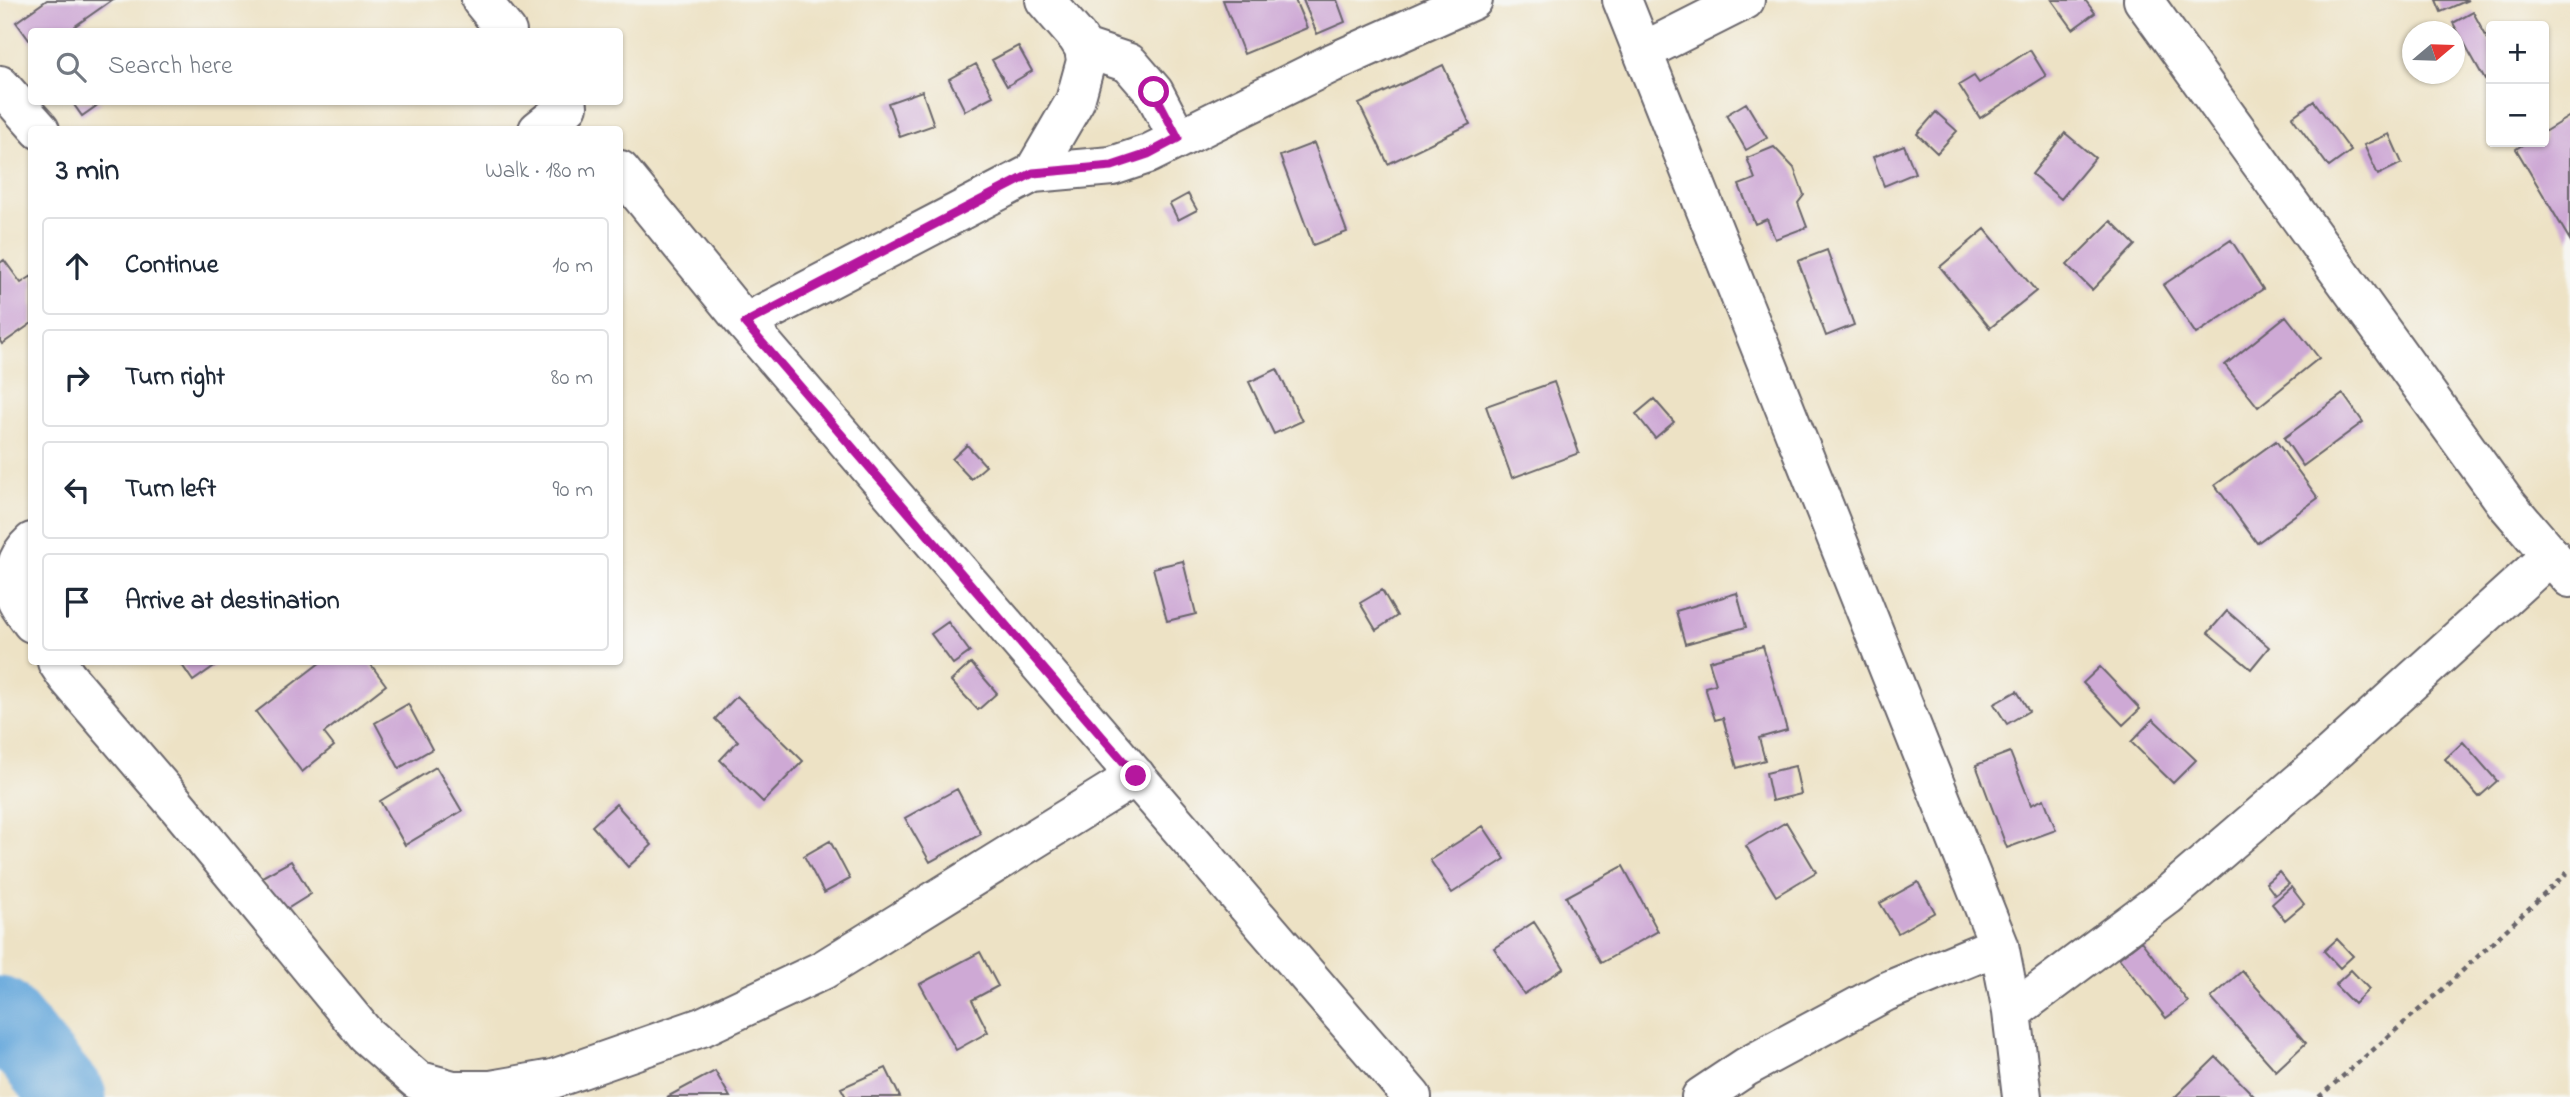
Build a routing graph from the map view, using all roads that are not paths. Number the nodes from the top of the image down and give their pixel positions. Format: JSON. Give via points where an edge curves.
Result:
{"nodes":[{"id":1,"x":481,"y":0,"type":"edge"},
{"id":2,"x":1045,"y":0,"type":"edge"},
{"id":3,"x":1473,"y":0,"type":"edge"},
{"id":4,"x":1622,"y":0,"type":"edge"},
{"id":5,"x":1745,"y":0,"type":"edge"},
{"id":6,"x":2143,"y":0,"type":"edge"},
{"id":7,"x":504,"y":28,"type":"edge"},
{"id":8,"x":1084,"y":48,"type":"junction"},
{"id":9,"x":1644,"y":51,"type":"junction"},
{"id":10,"x":0,"y":85,"type":"edge"},
{"id":11,"x":573,"y":112,"type":"edge"},
{"id":12,"x":36,"y":126,"type":"edge"},
{"id":13,"x":546,"y":126,"type":"edge"},
{"id":14,"x":1178,"y":138,"type":"junction"},
{"id":15,"x":1033,"y":173,"type":"junction"},
{"id":16,"x":623,"y":174,"type":"edge"},
{"id":17,"x":745,"y":323,"type":"junction"},
{"id":18,"x":28,"y":545,"type":"edge"},
{"id":19,"x":2560,"y":567,"type":"edge"},
{"id":20,"x":28,"y":617,"type":"edge"},
{"id":21,"x":59,"y":665,"type":"edge"},
{"id":22,"x":1136,"y":776,"type":"junction"},
{"id":23,"x":1998,"y":945,"type":"junction"},
{"id":24,"x":2012,"y":1012,"type":"junction"},
{"id":25,"x":1412,"y":1097,"type":"edge"},
{"id":26,"x":1701,"y":1097,"type":"edge"},
{"id":27,"x":2022,"y":1097,"type":"edge"}],
"edges":[{"from":1,"to":7,"type":"street"},
{"from":2,"to":8,"type":"street"},
{"from":3,"to":14,"type":"street"},
{"from":4,"to":9,"type":"street"},
{"from":5,"to":9,"type":"street"},
{"from":6,"to":19,"type":"street","via":[[2505,502]]},
{"from":8,"to":14,"type":"street","via":[[1129,63],[1154,92]]},
{"from":8,"to":15,"type":"street","via":[[1087,61],[1074,101]]},
{"from":9,"to":23,"type":"street"},
{"from":10,"to":12,"type":"street"},
{"from":11,"to":13,"type":"street"},
{"from":14,"to":15,"type":"street","via":[[1112,166]]},
{"from":15,"to":17,"type":"street"},
{"from":16,"to":17,"type":"street"},
{"from":17,"to":22,"type":"street"},
{"from":18,"to":20,"type":"street","via":[[13,574],[17,600]]},
{"from":19,"to":24,"type":"street","via":[[2167,896]]},
{"from":21,"to":22,"type":"street","via":[[366,1035],[417,1080],[453,1090],[491,1090],[553,1079],[702,1027],[823,970]]},
{"from":22,"to":25,"type":"street"},
{"from":23,"to":24,"type":"street"},
{"from":23,"to":26,"type":"street","via":[[1885,992]]},
{"from":24,"to":27,"type":"street"}]}
